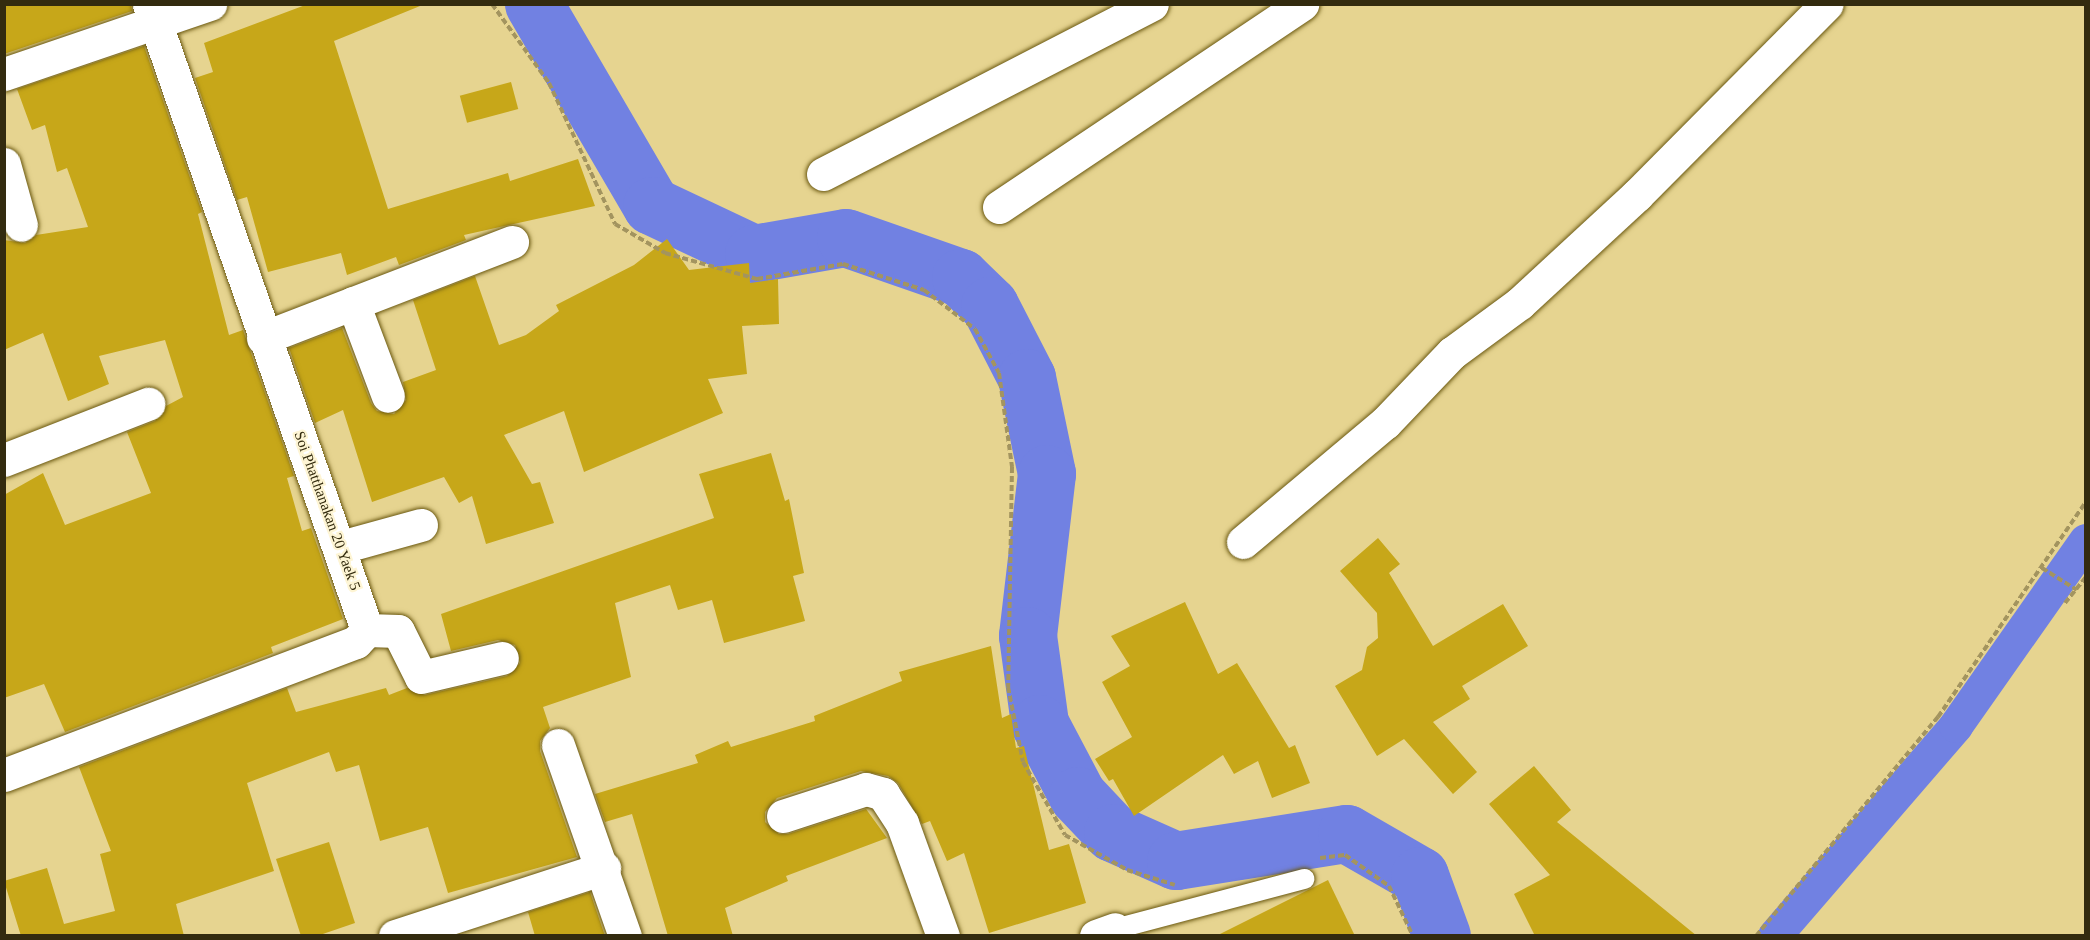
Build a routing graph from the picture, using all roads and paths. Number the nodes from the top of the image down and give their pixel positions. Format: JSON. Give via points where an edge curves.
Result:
{"nodes":[{"id":1,"x":210,"y":4,"type":"edge"},
{"id":2,"x":492,"y":4,"type":"edge"},
{"id":3,"x":1152,"y":4,"type":"edge"},
{"id":4,"x":1302,"y":4,"type":"edge"},
{"id":5,"x":1827,"y":4,"type":"edge"},
{"id":6,"x":1119,"y":12,"type":"edge"},
{"id":7,"x":152,"y":13,"type":"edge"},
{"id":8,"x":4,"y":74,"type":"edge"},
{"id":9,"x":4,"y":164,"type":"edge"},
{"id":10,"x":823,"y":174,"type":"dead end"},
{"id":11,"x":999,"y":207,"type":"dead end"},
{"id":12,"x":21,"y":225,"type":"dead end"},
{"id":13,"x":512,"y":242,"type":"dead end"},
{"id":14,"x":353,"y":303,"type":"junction"},
{"id":15,"x":263,"y":338,"type":"junction"},
{"id":16,"x":388,"y":396,"type":"dead end"},
{"id":17,"x":148,"y":404,"type":"dead end"},
{"id":18,"x":4,"y":460,"type":"edge"},
{"id":19,"x":2085,"y":502,"type":"edge"},
{"id":20,"x":421,"y":525,"type":"dead end"},
{"id":21,"x":1243,"y":542,"type":"dead end"},
{"id":22,"x":340,"y":547,"type":"junction"},
{"id":23,"x":2044,"y":569,"type":"junction"},
{"id":24,"x":2085,"y":577,"type":"edge"},
{"id":25,"x":2076,"y":589,"type":"junction"},
{"id":26,"x":2065,"y":603,"type":"dead end"},
{"id":27,"x":367,"y":630,"type":"junction"},
{"id":28,"x":502,"y":658,"type":"dead end"},
{"id":29,"x":558,"y":745,"type":"dead end"},
{"id":30,"x":4,"y":775,"type":"edge"},
{"id":31,"x":783,"y":816,"type":"dead end"},
{"id":32,"x":1316,"y":859,"type":"dead end"},
{"id":33,"x":604,"y":868,"type":"junction"},
{"id":34,"x":1304,"y":879,"type":"dead end"},
{"id":35,"x":1177,"y":886,"type":"dead end"},
{"id":36,"x":1105,"y":932,"type":"edge"},
{"id":37,"x":395,"y":936,"type":"edge"},
{"id":38,"x":625,"y":936,"type":"edge"},
{"id":39,"x":943,"y":936,"type":"edge"},
{"id":40,"x":1413,"y":936,"type":"edge"},
{"id":41,"x":1756,"y":936,"type":"edge"}],
"edges":[{"from":1,"to":7,"type":"street"},
{"from":2,"to":35,"type":"path","via":[[549,83],[615,224],[665,253],[757,279],[843,264],[924,290],[975,329],[999,373],[1012,466],[1008,687],[1023,762],[1065,835],[1127,870]]},
{"from":3,"to":6,"type":"street"},
{"from":4,"to":11,"type":"street"},
{"from":5,"to":21,"type":"street","via":[[1756,79],[1604,226],[1520,303],[1452,353],[1385,423]]},
{"from":6,"to":10,"type":"street"},
{"from":7,"to":8,"type":"street"},
{"from":7,"to":15,"type":"street","name":"Soi Phatthanakan 20 Yaek 5"},
{"from":9,"to":12,"type":"street"},
{"from":13,"to":14,"type":"street"},
{"from":14,"to":15,"type":"street"},
{"from":14,"to":16,"type":"street"},
{"from":15,"to":22,"type":"street","name":"Soi Phatthanakan 20 Yaek 5"},
{"from":17,"to":18,"type":"street"},
{"from":19,"to":23,"type":"path"},
{"from":20,"to":22,"type":"street"},
{"from":22,"to":27,"type":"street","name":"Soi Phatthanakan 20 Yaek 5"},
{"from":23,"to":25,"type":"path"},
{"from":23,"to":41,"type":"path","via":[[1938,717]]},
{"from":24,"to":25,"type":"path"},
{"from":25,"to":26,"type":"path"},
{"from":27,"to":28,"type":"street","via":[[398,631],[421,677]]},
{"from":27,"to":30,"type":"street","via":[[356,642]]},
{"from":29,"to":33,"type":"street"},
{"from":31,"to":39,"type":"street","via":[[866,789],[883,794],[902,823]]},
{"from":32,"to":40,"type":"path","via":[[1345,855],[1389,886]]},
{"from":33,"to":37,"type":"street"},
{"from":33,"to":38,"type":"street"},
{"from":34,"to":36,"type":"lane"}]}
